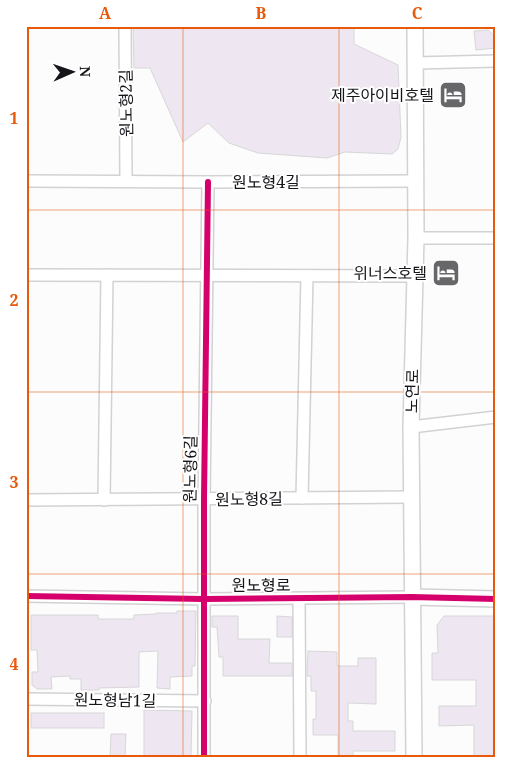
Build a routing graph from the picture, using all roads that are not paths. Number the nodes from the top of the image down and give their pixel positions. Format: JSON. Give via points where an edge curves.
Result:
{"nodes":[{"id":1,"x":125,"y":26,"type":"edge"},
{"id":2,"x":416,"y":26,"type":"edge"},
{"id":3,"x":496,"y":61,"type":"edge"},
{"id":4,"x":416,"y":63,"type":"junction"},
{"id":5,"x":26,"y":180,"type":"edge"},
{"id":6,"x":126,"y":181,"type":"junction"},
{"id":7,"x":416,"y":181,"type":"junction"},
{"id":8,"x":208,"y":182,"type":"junction"},
{"id":9,"x":416,"y":238,"type":"junction"},
{"id":10,"x":496,"y":238,"type":"edge"},
{"id":11,"x":26,"y":275,"type":"edge"},
{"id":12,"x":107,"y":275,"type":"junction"},
{"id":13,"x":206,"y":276,"type":"junction"},
{"id":14,"x":307,"y":276,"type":"junction"},
{"id":15,"x":414,"y":276,"type":"junction"},
{"id":16,"x":496,"y":417,"type":"edge"},
{"id":17,"x":411,"y":427,"type":"junction"},
{"id":18,"x":412,"y":497,"type":"junction"},
{"id":19,"x":302,"y":498,"type":"junction"},
{"id":20,"x":204,"y":499,"type":"junction"},
{"id":21,"x":26,"y":500,"type":"edge"},
{"id":22,"x":104,"y":500,"type":"junction"},
{"id":23,"x":26,"y":596,"type":"edge"},
{"id":24,"x":412,"y":597,"type":"junction"},
{"id":25,"x":204,"y":599,"type":"junction"},
{"id":26,"x":299,"y":599,"type":"junction"},
{"id":27,"x":496,"y":599,"type":"edge"},
{"id":28,"x":26,"y":699,"type":"edge"},
{"id":29,"x":204,"y":701,"type":"junction"},
{"id":30,"x":204,"y":757,"type":"edge"},
{"id":31,"x":300,"y":757,"type":"edge"},
{"id":32,"x":414,"y":757,"type":"edge"}],
"edges":[{"from":1,"to":6,"type":"street","name":"원노형2길"},
{"from":2,"to":4,"type":"main road","name":"노연로"},
{"from":3,"to":4,"type":"street"},
{"from":4,"to":7,"type":"main road","name":"노연로"},
{"from":5,"to":6,"type":"street","name":"원노형4길"},
{"from":6,"to":8,"type":"street","name":"원노형4길"},
{"from":7,"to":8,"type":"street","name":"원노형4길"},
{"from":7,"to":9,"type":"main road","name":"노연로"},
{"from":8,"to":13,"type":"street","name":"원노형6길"},
{"from":9,"to":10,"type":"street"},
{"from":9,"to":15,"type":"main road","name":"노연로"},
{"from":11,"to":12,"type":"street"},
{"from":12,"to":13,"type":"street"},
{"from":12,"to":22,"type":"street"},
{"from":13,"to":14,"type":"street"},
{"from":13,"to":20,"type":"street","name":"원노형6길"},
{"from":14,"to":15,"type":"street"},
{"from":14,"to":19,"type":"street"},
{"from":15,"to":17,"type":"main road","name":"노연로"},
{"from":16,"to":17,"type":"street"},
{"from":17,"to":18,"type":"main road","name":"노연로"},
{"from":18,"to":19,"type":"street","name":"원노형8길"},
{"from":18,"to":24,"type":"main road","name":"노연로"},
{"from":19,"to":20,"type":"street","name":"원노형8길"},
{"from":20,"to":22,"type":"street","name":"원노형8길"},
{"from":20,"to":25,"type":"street","name":"원노형6길"},
{"from":21,"to":22,"type":"street","name":"원노형8길"},
{"from":23,"to":25,"type":"street","name":"원노형로"},
{"from":24,"to":26,"type":"street","name":"원노형로"},
{"from":24,"to":27,"type":"main road","name":"원노형로"},
{"from":24,"to":32,"type":"main road","name":"노연로"},
{"from":25,"to":26,"type":"street","name":"원노형로"},
{"from":25,"to":29,"type":"street","name":"원노형6길"},
{"from":26,"to":31,"type":"street","name":"원노형로"},
{"from":28,"to":29,"type":"street","name":"원노형남1길"},
{"from":29,"to":30,"type":"street","name":"원노형6길"}]}
